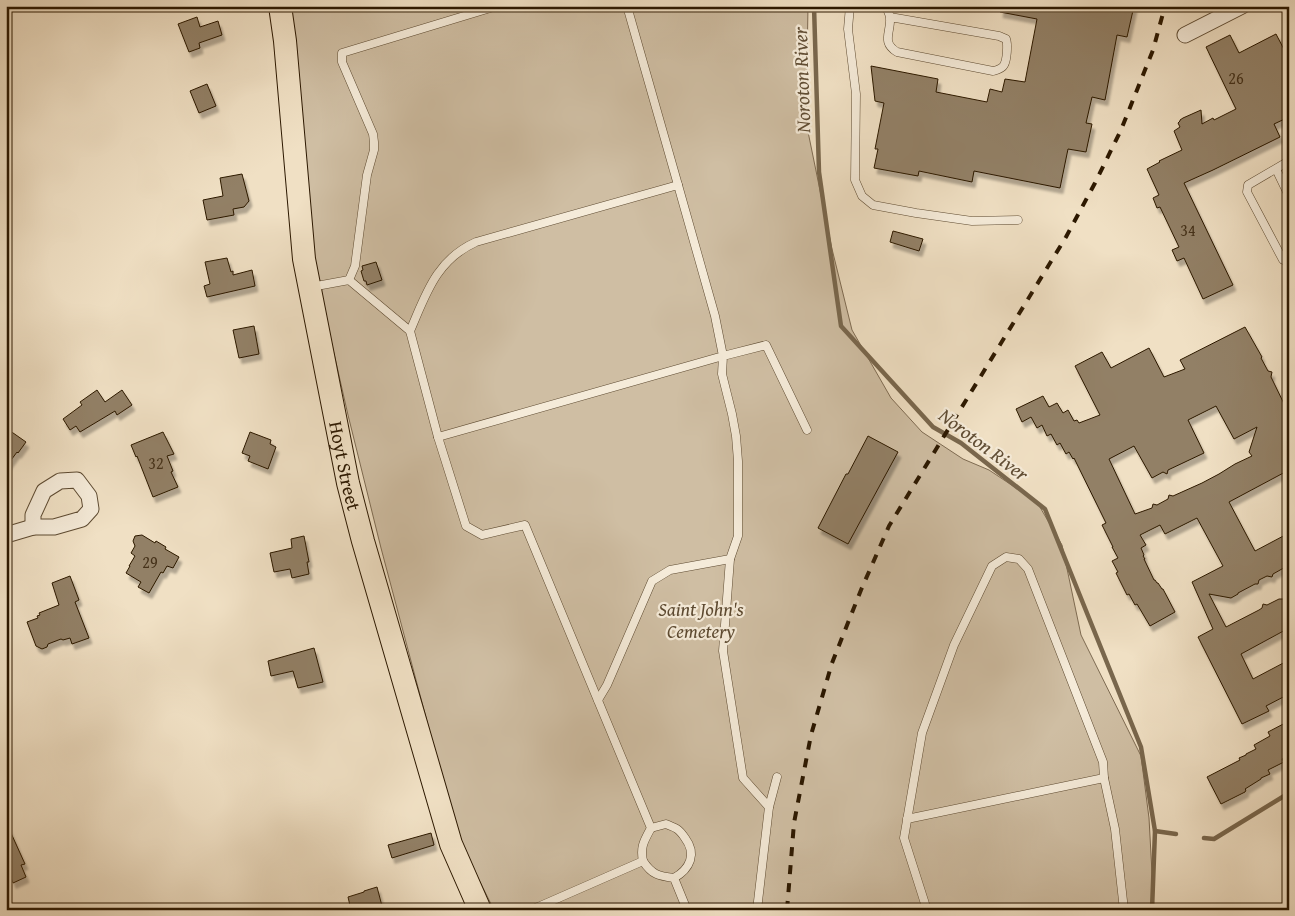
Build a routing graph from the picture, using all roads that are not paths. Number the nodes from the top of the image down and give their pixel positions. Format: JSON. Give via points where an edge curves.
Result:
{"nodes":[{"id":1,"x":280,"y":6,"type":"edge"},
{"id":2,"x":497,"y":6,"type":"edge"},
{"id":3,"x":627,"y":6,"type":"edge"},
{"id":4,"x":850,"y":6,"type":"edge"},
{"id":5,"x":886,"y":6,"type":"edge"},
{"id":6,"x":1242,"y":6,"type":"edge"},
{"id":7,"x":890,"y":17,"type":"junction"},
{"id":8,"x":1185,"y":35,"type":"dead end"},
{"id":9,"x":1289,"y":161,"type":"edge"},
{"id":10,"x":1276,"y":169,"type":"junction"},
{"id":11,"x":678,"y":185,"type":"junction"},
{"id":12,"x":1289,"y":196,"type":"edge"},
{"id":13,"x":1018,"y":220,"type":"dead end"},
{"id":14,"x":1289,"y":259,"type":"edge"},
{"id":15,"x":349,"y":280,"type":"junction"},
{"id":16,"x":309,"y":288,"type":"junction"},
{"id":17,"x":410,"y":331,"type":"junction"},
{"id":18,"x":722,"y":356,"type":"junction"},
{"id":19,"x":807,"y":430,"type":"dead end"},
{"id":20,"x":438,"y":437,"type":"junction"},
{"id":21,"x":34,"y":527,"type":"dead end"},
{"id":22,"x":6,"y":535,"type":"edge"},
{"id":23,"x":730,"y":559,"type":"junction"},
{"id":24,"x":598,"y":700,"type":"junction"},
{"id":25,"x":777,"y":777,"type":"dead end"},
{"id":26,"x":1104,"y":778,"type":"junction"},
{"id":27,"x":769,"y":807,"type":"junction"},
{"id":28,"x":907,"y":819,"type":"junction"},
{"id":29,"x":651,"y":828,"type":"junction"},
{"id":30,"x":643,"y":861,"type":"junction"},
{"id":31,"x":674,"y":878,"type":"junction"},
{"id":32,"x":480,"y":910,"type":"edge"},
{"id":33,"x":531,"y":910,"type":"edge"},
{"id":34,"x":686,"y":910,"type":"edge"},
{"id":35,"x":757,"y":910,"type":"edge"},
{"id":36,"x":926,"y":910,"type":"edge"},
{"id":37,"x":1124,"y":910,"type":"edge"}],
"edges":[{"from":1,"to":16,"type":"main road","name":"Hoyt Street"},
{"from":2,"to":15,"type":"lane","via":[[342,53],[342,62],[374,142],[355,266]]},
{"from":3,"to":11,"type":"lane"},
{"from":4,"to":13,"type":"lane","via":[[848,29],[856,94],[855,180],[862,196],[873,205],[916,213],[972,221]]},
{"from":5,"to":7,"type":"lane"},
{"from":6,"to":8,"type":"street"},
{"from":7,"to":7,"type":"lane","via":[[888,42],[897,52],[993,71],[1004,65],[1008,43],[999,36]]},
{"from":9,"to":10,"type":"lane"},
{"from":10,"to":12,"type":"lane"},
{"from":10,"to":14,"type":"lane","via":[[1248,185],[1247,192],[1283,260]]},
{"from":11,"to":17,"type":"lane","via":[[464,248],[438,271]]},
{"from":11,"to":18,"type":"lane","via":[[715,316]]},
{"from":15,"to":16,"type":"lane"},
{"from":15,"to":17,"type":"lane"},
{"from":16,"to":32,"type":"main road","name":"Hoyt Street","via":[[348,483],[363,541],[451,844]]},
{"from":17,"to":20,"type":"lane"},
{"from":18,"to":19,"type":"lane","via":[[766,345]]},
{"from":18,"to":20,"type":"lane"},
{"from":18,"to":23,"type":"lane","via":[[722,374],[732,414],[738,461],[738,536]]},
{"from":20,"to":24,"type":"lane","via":[[466,526],[482,535],[525,526]]},
{"from":21,"to":22,"type":"street"},
{"from":23,"to":24,"type":"lane","via":[[670,570],[652,582]]},
{"from":23,"to":27,"type":"lane","via":[[723,651],[743,778]]},
{"from":24,"to":29,"type":"lane"},
{"from":25,"to":27,"type":"lane"},
{"from":26,"to":28,"type":"lane"},
{"from":26,"to":28,"type":"lane","via":[[1103,762],[1028,569],[1019,559],[1006,557],[992,566],[954,645],[922,733]]},
{"from":26,"to":37,"type":"lane","via":[[1115,829]]},
{"from":27,"to":35,"type":"lane"},
{"from":28,"to":36,"type":"lane","via":[[904,838]]},
{"from":29,"to":30,"type":"lane","via":[[640,851]]},
{"from":29,"to":31,"type":"lane","via":[[666,824],[679,830],[688,842],[692,854],[689,863],[683,873]]},
{"from":30,"to":31,"type":"lane","via":[[648,869],[660,876]]},
{"from":30,"to":33,"type":"lane"},
{"from":31,"to":34,"type":"lane"}]}
